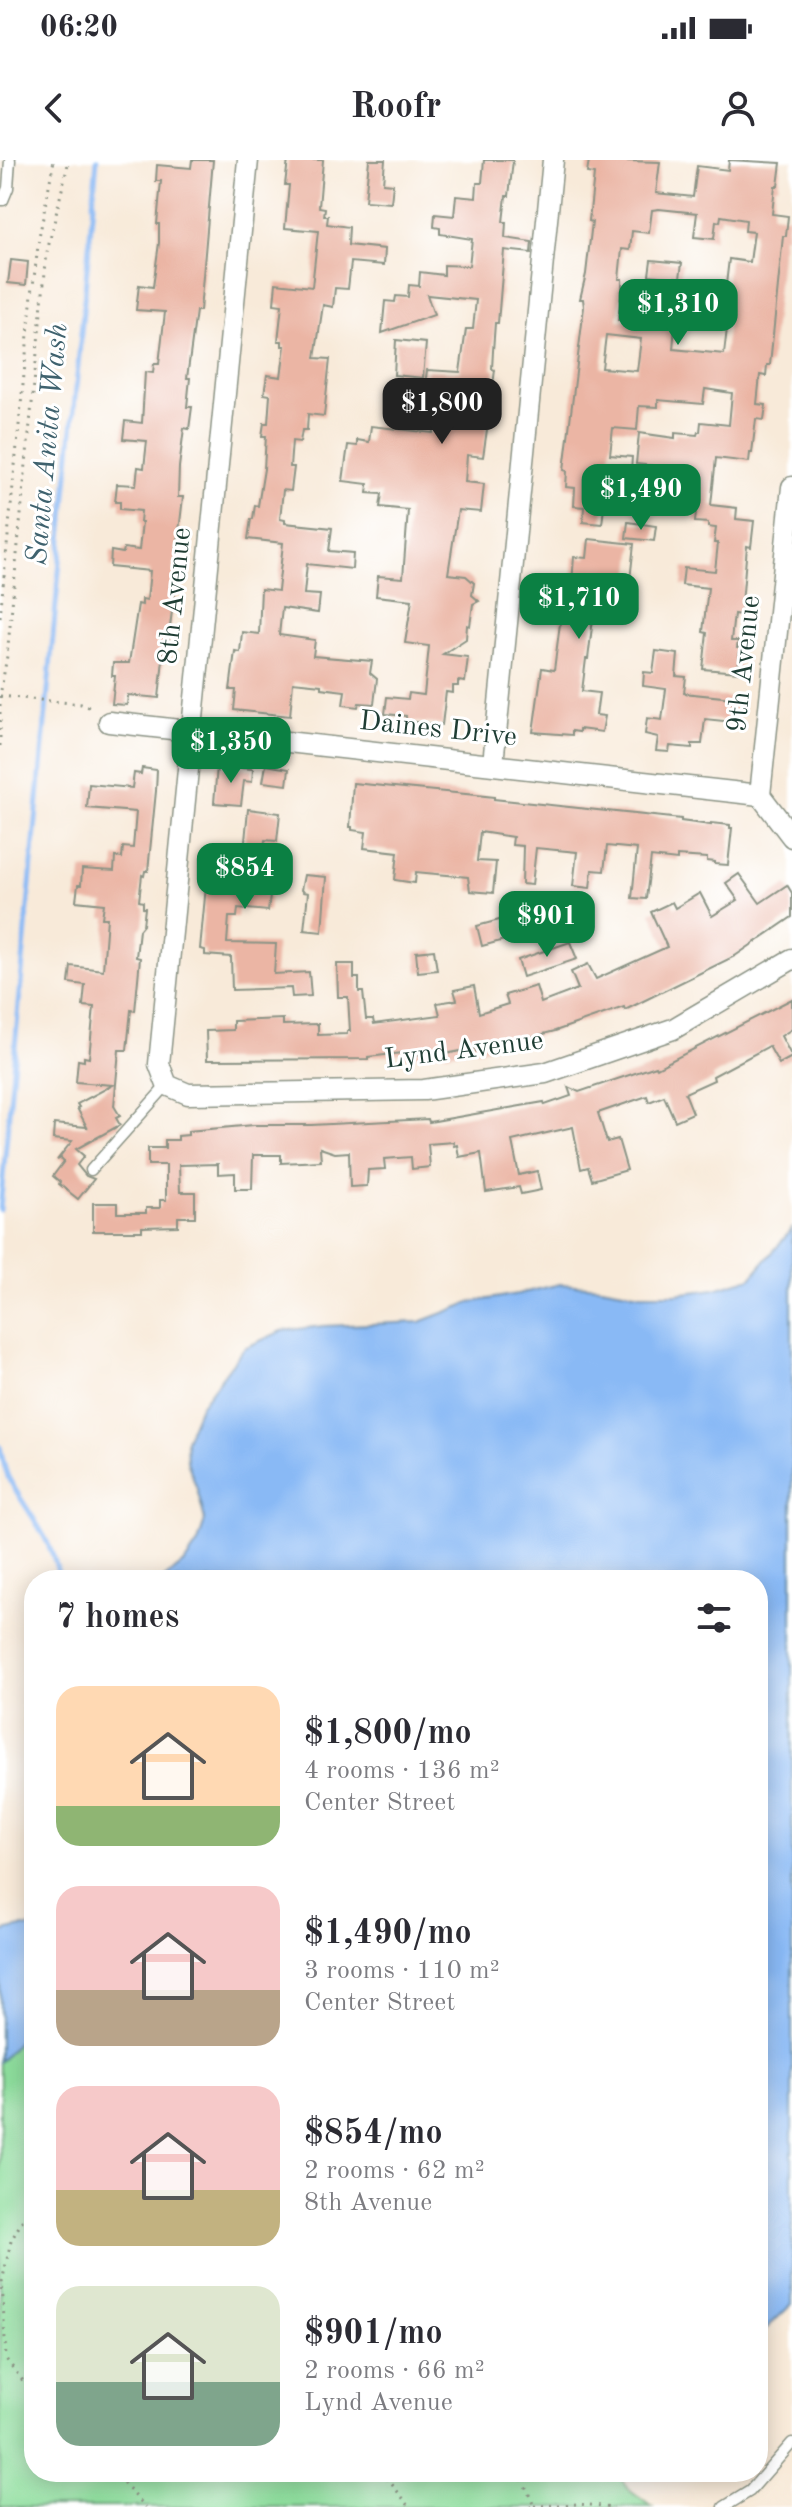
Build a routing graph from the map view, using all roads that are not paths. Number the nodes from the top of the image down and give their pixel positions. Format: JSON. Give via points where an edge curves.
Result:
{"nodes":[{"id":1,"x":10,"y":160,"type":"edge"},
{"id":2,"x":248,"y":160,"type":"edge"},
{"id":3,"x":553,"y":160,"type":"edge"},
{"id":4,"x":0,"y":200,"type":"edge"},
{"id":5,"x":792,"y":487,"type":"edge"},
{"id":6,"x":109,"y":722,"type":"dead end"},
{"id":7,"x":191,"y":730,"type":"junction"},
{"id":8,"x":493,"y":764,"type":"junction"},
{"id":9,"x":760,"y":795,"type":"junction"},
{"id":10,"x":792,"y":837,"type":"edge"},
{"id":11,"x":792,"y":959,"type":"edge"},
{"id":12,"x":167,"y":1085,"type":"junction"},
{"id":13,"x":91,"y":1170,"type":"dead end"},
{"id":14,"x":792,"y":2443,"type":"edge"},
{"id":15,"x":768,"y":2470,"type":"edge"},
{"id":16,"x":758,"y":2482,"type":"edge"},
{"id":17,"x":724,"y":2507,"type":"edge"}],
"edges":[{"from":1,"to":4,"type":"lane","via":[[8,188]]},
{"from":2,"to":7,"type":"street","name":"8th Avenue"},
{"from":3,"to":8,"type":"street"},
{"from":5,"to":9,"type":"street","name":"9th Avenue"},
{"from":6,"to":7,"type":"street","name":"Daines Drive"},
{"from":7,"to":8,"type":"street","name":"Daines Drive"},
{"from":7,"to":12,"type":"street","name":"8th Avenue","via":[[159,1064]]},
{"from":8,"to":9,"type":"street","name":"Daines Drive"},
{"from":9,"to":10,"type":"street"},
{"from":11,"to":12,"type":"street","name":"Lynd Avenue","via":[[673,1029],[545,1073],[424,1090],[188,1094]]},
{"from":12,"to":13,"type":"lane"},
{"from":14,"to":15,"type":"lane"},
{"from":16,"to":17,"type":"lane"}]}
